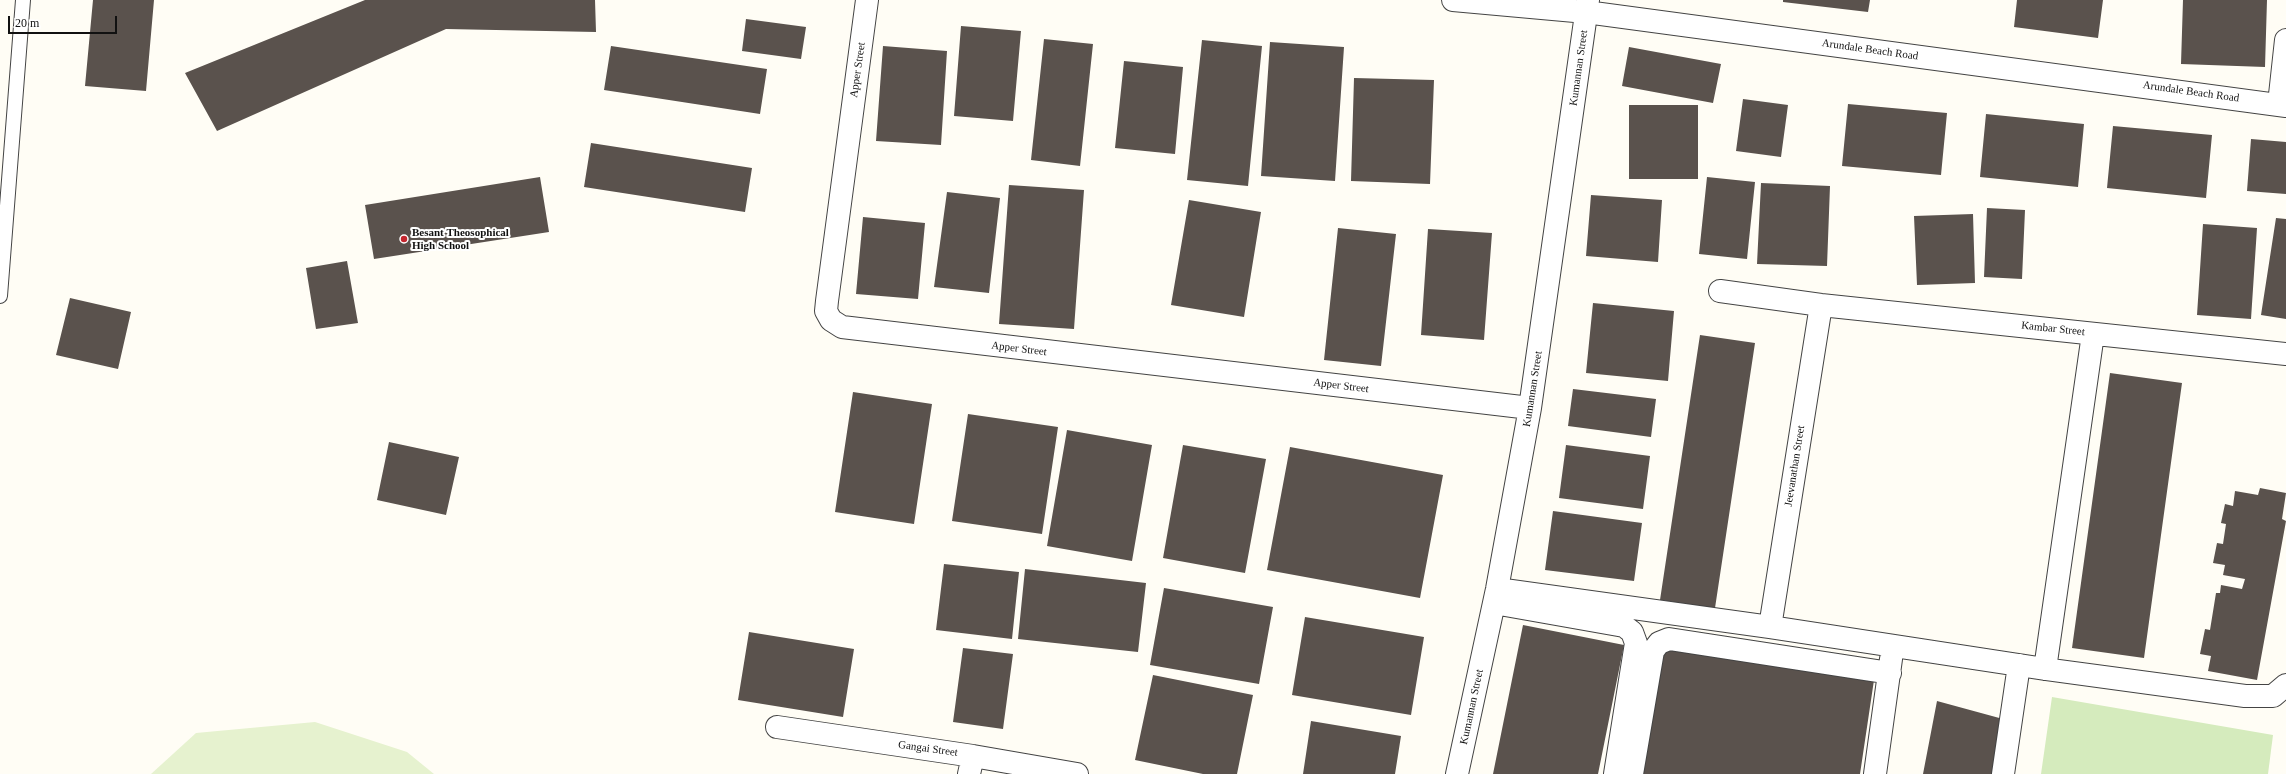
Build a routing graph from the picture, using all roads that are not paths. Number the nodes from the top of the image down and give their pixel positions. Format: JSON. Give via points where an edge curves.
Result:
{"nodes":[{"id":1,"x":23,"y":0,"type":"edge"},
{"id":2,"x":867,"y":0,"type":"edge"},
{"id":3,"x":1453,"y":0,"type":"edge"},
{"id":4,"x":1587,"y":6,"type":"edge"},
{"id":5,"x":2286,"y":40,"type":"edge"},
{"id":6,"x":2283,"y":105,"type":"edge"},
{"id":7,"x":1720,"y":291,"type":"dead end"},
{"id":8,"x":0,"y":296,"type":"edge"},
{"id":9,"x":1821,"y":305,"type":"junction"},
{"id":10,"x":2093,"y":334,"type":"junction"},
{"id":11,"x":2286,"y":354,"type":"edge"},
{"id":12,"x":1530,"y":408,"type":"junction"},
{"id":13,"x":1495,"y":596,"type":"junction"},
{"id":14,"x":1770,"y":627,"type":"junction"},
{"id":15,"x":1893,"y":646,"type":"junction"},
{"id":16,"x":2019,"y":665,"type":"junction"},
{"id":17,"x":2045,"y":669,"type":"junction"},
{"id":18,"x":1890,"y":673,"type":"junction"},
{"id":19,"x":2279,"y":690,"type":"edge"},
{"id":20,"x":777,"y":727,"type":"dead end"},
{"id":21,"x":971,"y":765,"type":"edge"},
{"id":22,"x":1077,"y":774,"type":"edge"},
{"id":23,"x":1457,"y":774,"type":"edge"},
{"id":24,"x":1615,"y":774,"type":"edge"},
{"id":25,"x":1632,"y":774,"type":"edge"},
{"id":26,"x":1875,"y":774,"type":"edge"},
{"id":27,"x":2003,"y":774,"type":"edge"}],
"edges":[{"from":1,"to":8,"type":"lane"},
{"from":2,"to":12,"type":"street","name":"Apper Street","via":[[826,311],[831,320],[842,327]]},
{"from":3,"to":4,"type":"street","name":"Arundale Beach Road"},
{"from":4,"to":6,"type":"street","name":"Arundale Beach Road"},
{"from":4,"to":12,"type":"street","name":"Kumannan Street"},
{"from":5,"to":6,"type":"street"},
{"from":7,"to":9,"type":"street","name":"Kambar Street"},
{"from":9,"to":10,"type":"street","name":"Kambar Street"},
{"from":9,"to":14,"type":"street","name":"Jeevanathan Street"},
{"from":10,"to":11,"type":"street","name":"Kambar Street"},
{"from":10,"to":17,"type":"street"},
{"from":12,"to":13,"type":"street","name":"Kumannan Street"},
{"from":13,"to":14,"type":"street"},
{"from":13,"to":23,"type":"street","name":"Kumannan Street"},
{"from":13,"to":24,"type":"street","via":[[1624,626],[1632,632],[1636,643]]},
{"from":14,"to":15,"type":"street"},
{"from":15,"to":16,"type":"street"},
{"from":15,"to":18,"type":"street"},
{"from":16,"to":17,"type":"street"},
{"from":16,"to":27,"type":"street"},
{"from":17,"to":19,"type":"street","via":[[2245,696]]},
{"from":18,"to":25,"type":"street","via":[[1669,638],[1659,643],[1653,651]]},
{"from":18,"to":26,"type":"street"},
{"from":20,"to":21,"type":"street","name":"Gangai Street"},
{"from":21,"to":22,"type":"street","name":"Gangai Street"}]}
